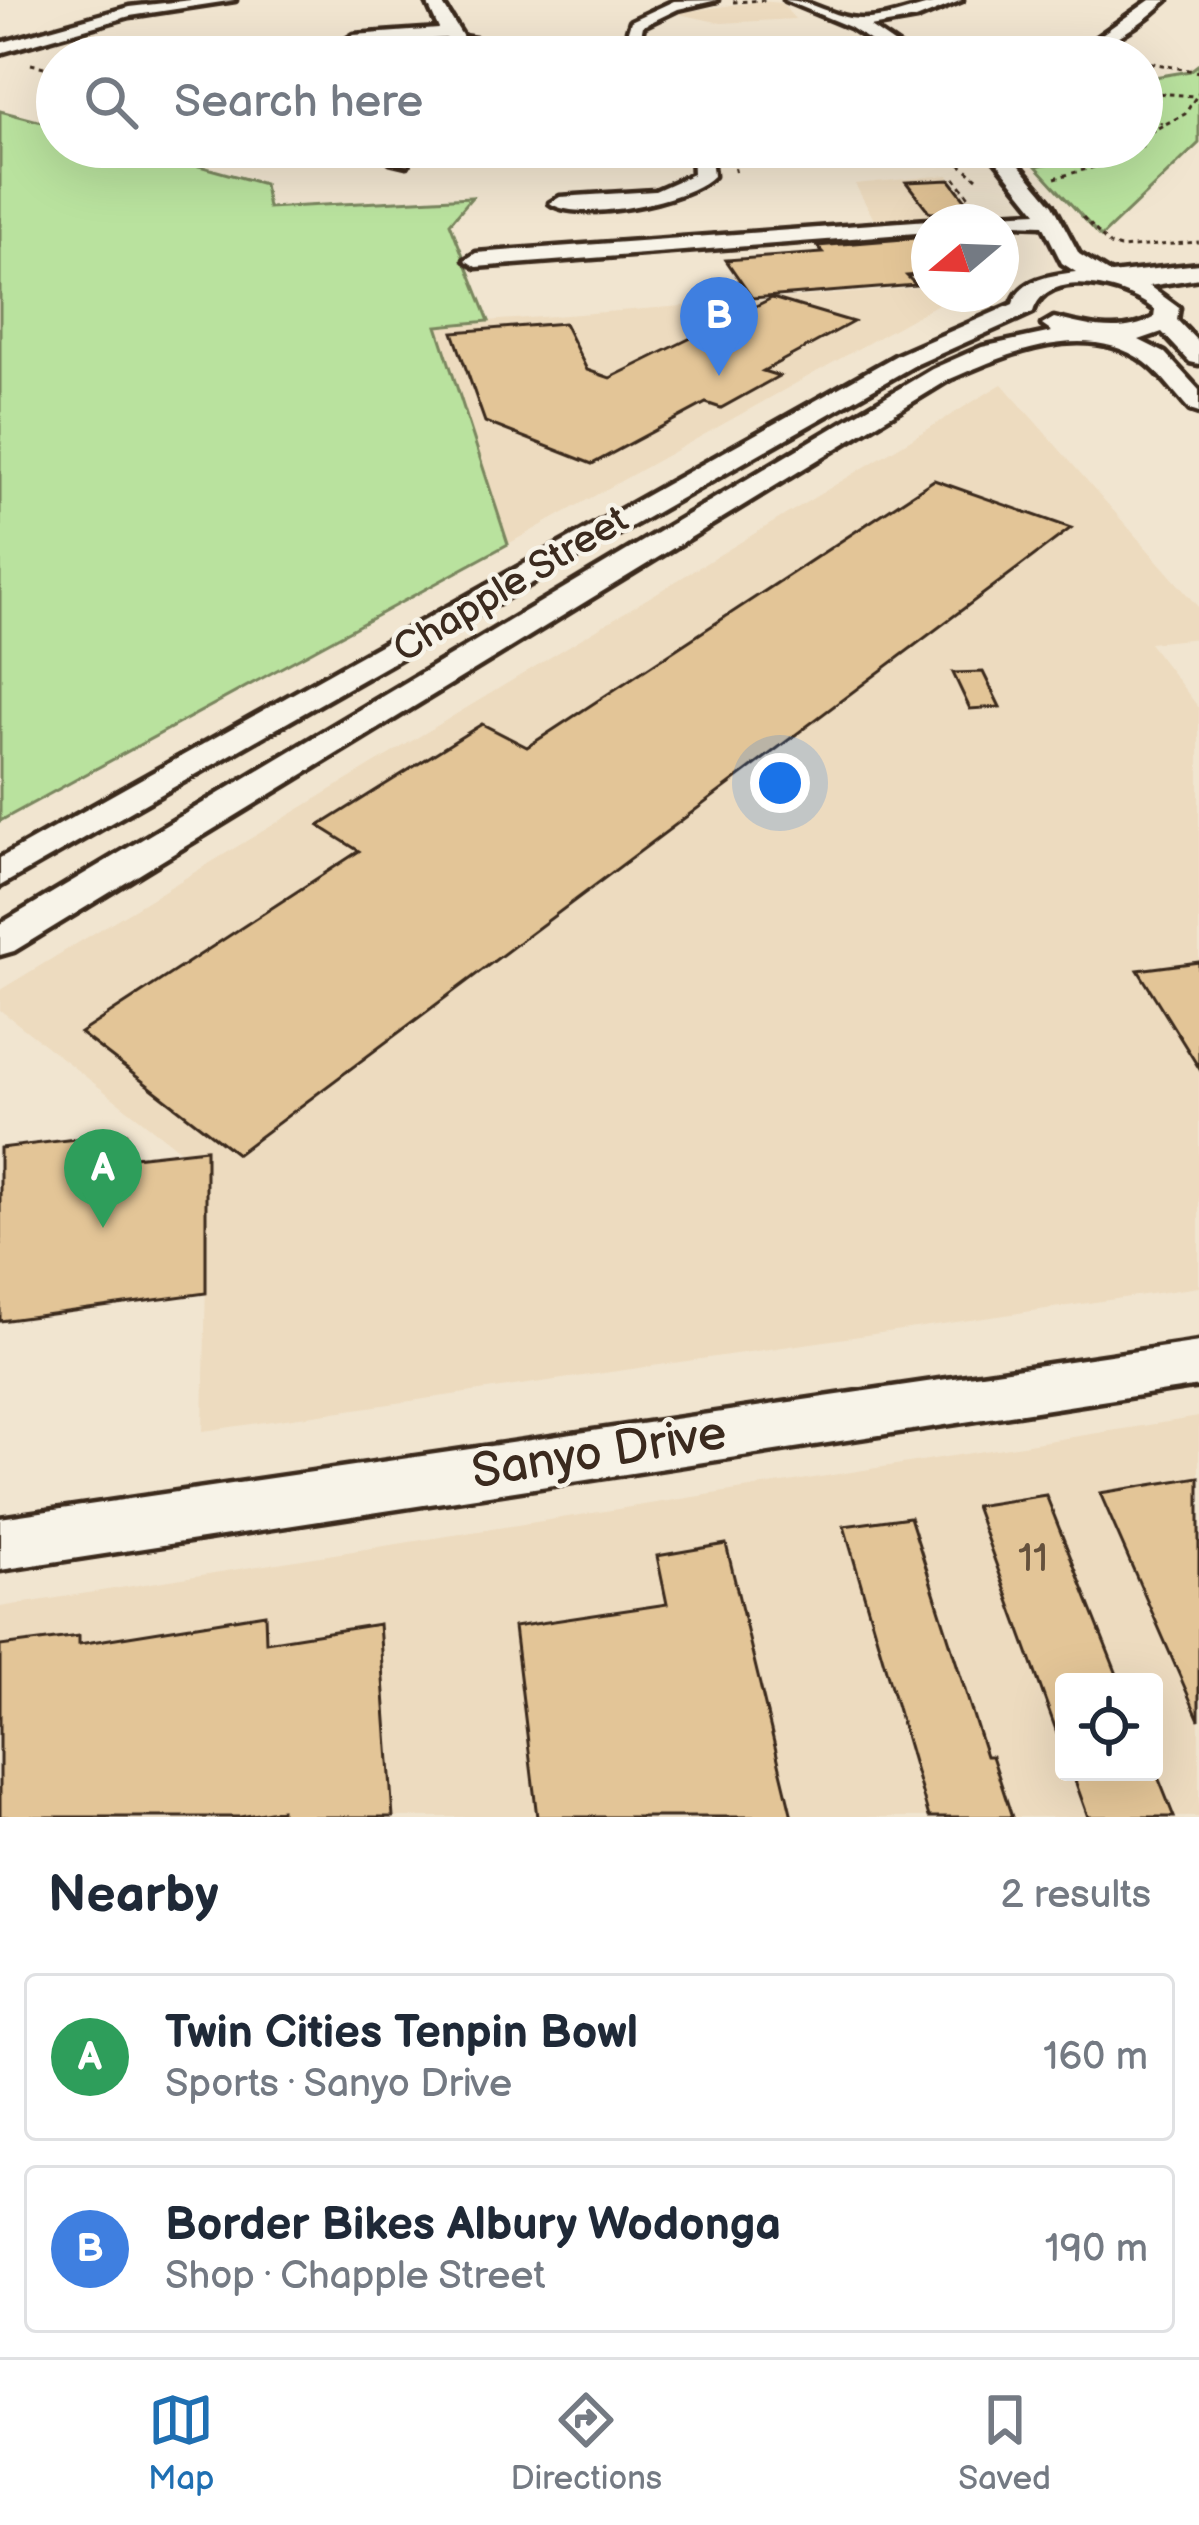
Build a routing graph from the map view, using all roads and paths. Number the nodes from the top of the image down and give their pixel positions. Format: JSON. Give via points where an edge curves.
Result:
{"nodes":[{"id":1,"x":228,"y":0,"type":"edge"},
{"id":2,"x":434,"y":0,"type":"edge"},
{"id":3,"x":710,"y":0,"type":"edge"},
{"id":4,"x":792,"y":0,"type":"edge"},
{"id":5,"x":955,"y":0,"type":"edge"},
{"id":6,"x":1160,"y":0,"type":"edge"},
{"id":7,"x":667,"y":3,"type":"edge"},
{"id":8,"x":814,"y":3,"type":"edge"},
{"id":9,"x":855,"y":24,"type":"junction"},
{"id":10,"x":449,"y":33,"type":"junction"},
{"id":11,"x":45,"y":36,"type":"edge"},
{"id":12,"x":408,"y":36,"type":"edge"},
{"id":13,"x":452,"y":36,"type":"edge"},
{"id":14,"x":634,"y":36,"type":"edge"},
{"id":15,"x":874,"y":36,"type":"edge"},
{"id":16,"x":1109,"y":36,"type":"edge"},
{"id":17,"x":36,"y":38,"type":"edge"},
{"id":18,"x":0,"y":48,"type":"edge"},
{"id":19,"x":36,"y":60,"type":"edge"},
{"id":20,"x":1163,"y":65,"type":"edge"},
{"id":21,"x":1199,"y":72,"type":"edge"},
{"id":22,"x":1163,"y":93,"type":"edge"},
{"id":23,"x":1197,"y":94,"type":"edge"},
{"id":24,"x":1163,"y":123,"type":"edge"},
{"id":25,"x":702,"y":168,"type":"edge"},
{"id":26,"x":734,"y":168,"type":"edge"},
{"id":27,"x":965,"y":168,"type":"edge"},
{"id":28,"x":1010,"y":168,"type":"edge"},
{"id":29,"x":1089,"y":168,"type":"edge"},
{"id":30,"x":736,"y":176,"type":"dead end"},
{"id":31,"x":977,"y":178,"type":"dead end"},
{"id":32,"x":1062,"y":195,"type":"dead end"},
{"id":33,"x":560,"y":203,"type":"dead end"},
{"id":34,"x":1078,"y":212,"type":"dead end"},
{"id":35,"x":1050,"y":220,"type":"junction"},
{"id":36,"x":1019,"y":221,"type":"edge"},
{"id":37,"x":911,"y":227,"type":"edge"},
{"id":38,"x":1199,"y":242,"type":"edge"},
{"id":39,"x":476,"y":260,"type":"dead end"},
{"id":40,"x":1199,"y":271,"type":"edge"},
{"id":41,"x":1113,"y":283,"type":"junction"},
{"id":42,"x":1199,"y":291,"type":"edge"},
{"id":43,"x":1032,"y":297,"type":"junction"},
{"id":44,"x":1166,"y":314,"type":"junction"},
{"id":45,"x":1079,"y":333,"type":"junction"},
{"id":46,"x":1112,"y":335,"type":"junction"},
{"id":47,"x":1199,"y":358,"type":"edge"},
{"id":48,"x":1199,"y":404,"type":"edge"},
{"id":49,"x":0,"y":874,"type":"edge"},
{"id":50,"x":0,"y":942,"type":"edge"},
{"id":51,"x":1199,"y":1364,"type":"edge"},
{"id":52,"x":0,"y":1544,"type":"edge"}],
"edges":[{"from":1,"to":11,"type":"street","via":[[142,10]]},
{"from":2,"to":10,"type":"street"},
{"from":3,"to":7,"type":"street"},
{"from":4,"to":8,"type":"street"},
{"from":5,"to":9,"type":"street"},
{"from":6,"to":16,"type":"street"},
{"from":7,"to":14,"type":"street","via":[[639,21]]},
{"from":8,"to":9,"type":"street"},
{"from":9,"to":15,"type":"street"},
{"from":10,"to":12,"type":"street"},
{"from":10,"to":13,"type":"street"},
{"from":17,"to":18,"type":"street"},
{"from":18,"to":19,"type":"street"},
{"from":20,"to":21,"type":"path"},
{"from":22,"to":23,"type":"path"},
{"from":23,"to":24,"type":"path","via":[[1185,114]]},
{"from":25,"to":33,"type":"street","via":[[692,186]]},
{"from":26,"to":30,"type":"path"},
{"from":27,"to":31,"type":"path"},
{"from":28,"to":35,"type":"street"},
{"from":29,"to":32,"type":"path","via":[[1046,178]]},
{"from":34,"to":38,"type":"path","via":[[1120,248]]},
{"from":35,"to":36,"type":"street"},
{"from":35,"to":41,"type":"street","via":[[1076,264]]},
{"from":35,"to":43,"type":"street","via":[[1046,266]]},
{"from":37,"to":39,"type":"street"},
{"from":40,"to":41,"type":"street"},
{"from":41,"to":43,"type":"street","via":[[1074,280]]},
{"from":41,"to":44,"type":"street","via":[[1150,294]]},
{"from":42,"to":44,"type":"street"},
{"from":43,"to":45,"type":"street","via":[[1048,323]]},
{"from":43,"to":49,"type":"street","name":"Chapple Street","via":[[982,330],[906,360]]},
{"from":44,"to":46,"type":"street","via":[[1146,331]]},
{"from":44,"to":47,"type":"street"},
{"from":45,"to":46,"type":"street"},
{"from":45,"to":50,"type":"street","name":"Chapple Street","via":[[991,352],[941,374]]},
{"from":46,"to":48,"type":"street","via":[[1156,358]]},
{"from":51,"to":52,"type":"street","name":"Sanyo Drive"}]}
